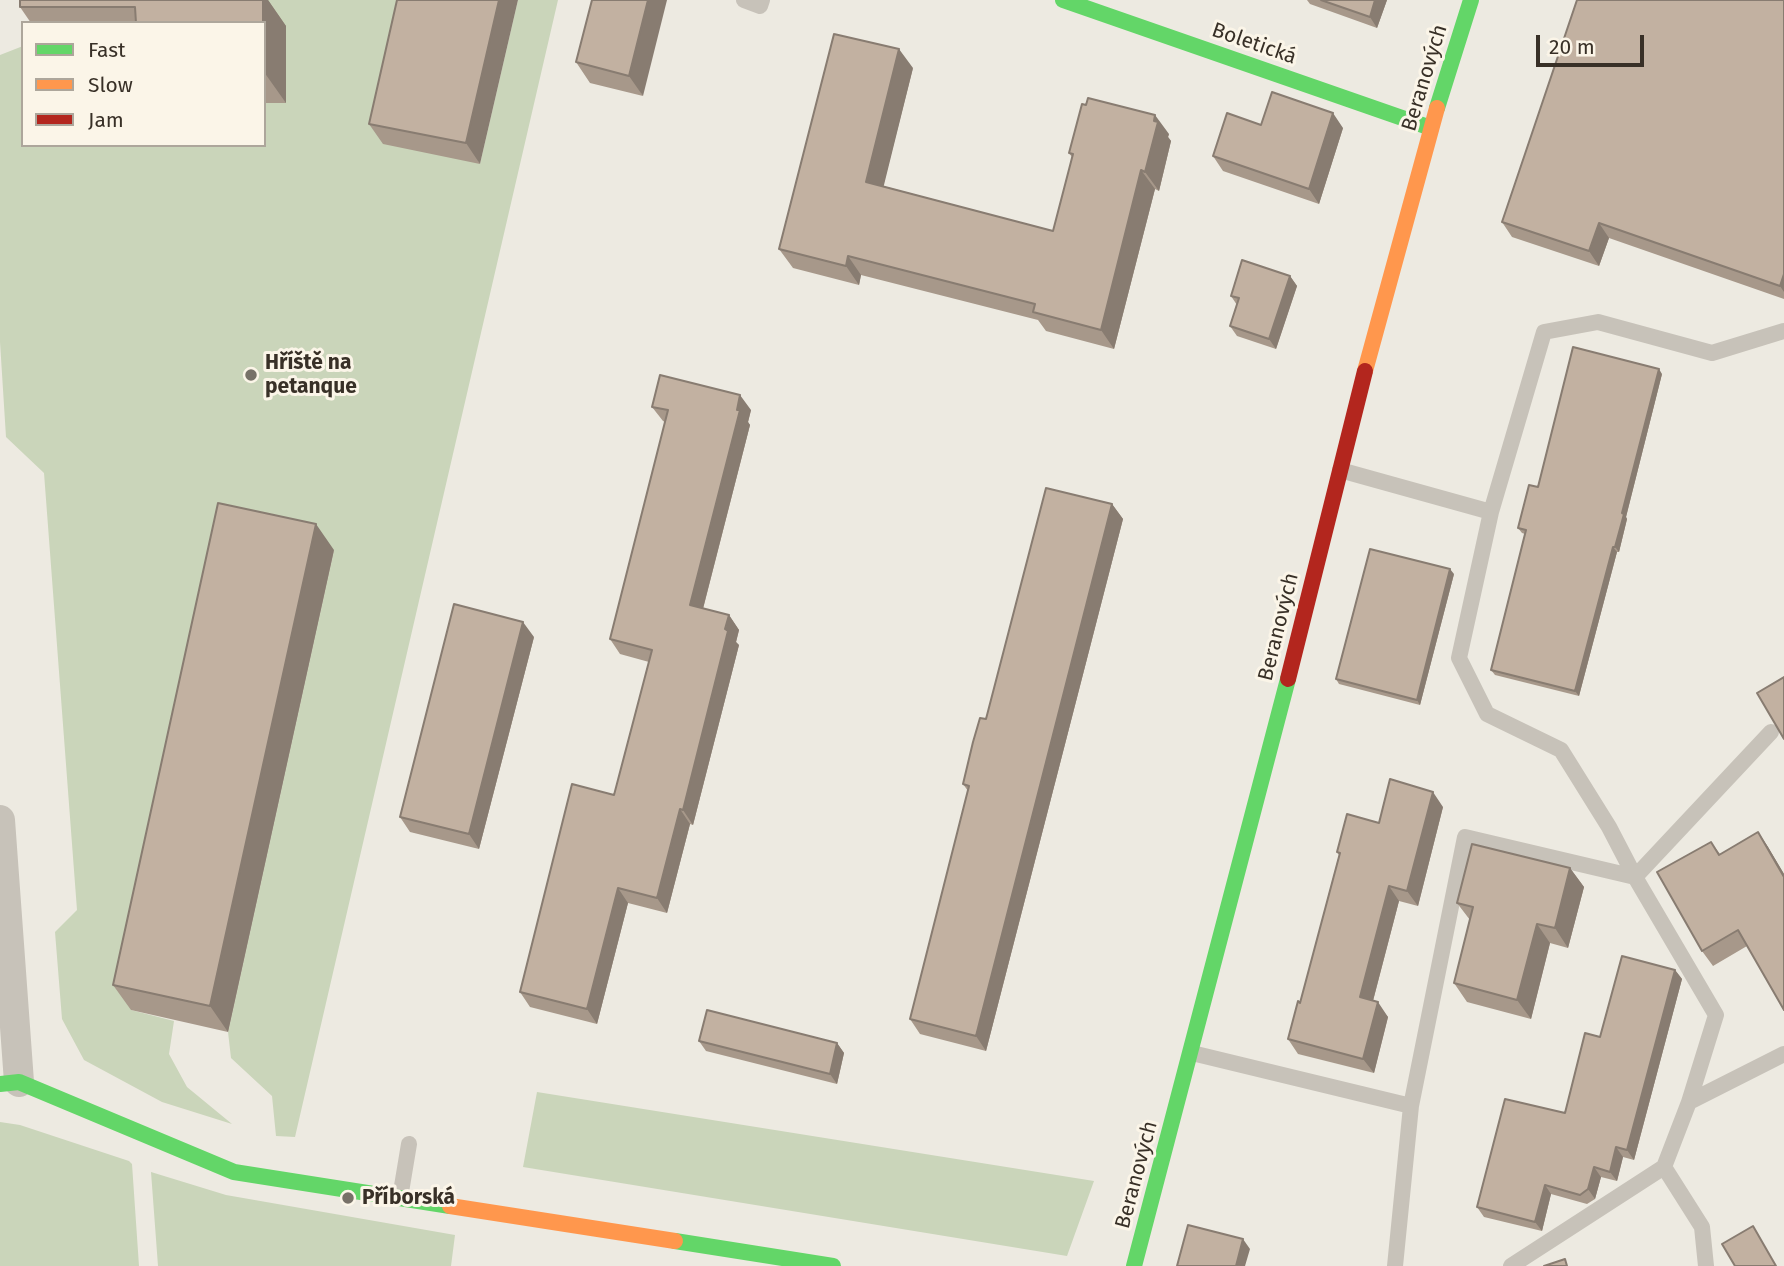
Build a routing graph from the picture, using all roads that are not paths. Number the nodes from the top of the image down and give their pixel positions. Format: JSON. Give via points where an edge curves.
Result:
{"nodes":[{"id":1,"x":744,"y":0,"type":"edge"},
{"id":2,"x":762,"y":0,"type":"edge"},
{"id":3,"x":1063,"y":0,"type":"edge"},
{"id":4,"x":1471,"y":0,"type":"edge"},
{"id":5,"x":1432,"y":128,"type":"junction"},
{"id":6,"x":1784,"y":331,"type":"edge"},
{"id":7,"x":1340,"y":470,"type":"junction"},
{"id":8,"x":1490,"y":512,"type":"junction"},
{"id":9,"x":1770,"y":732,"type":"edge"},
{"id":10,"x":0,"y":820,"type":"edge"},
{"id":11,"x":1635,"y":877,"type":"junction"},
{"id":12,"x":1192,"y":1053,"type":"junction"},
{"id":13,"x":1784,"y":1054,"type":"edge"},
{"id":14,"x":9,"y":1083,"type":"edge"},
{"id":15,"x":1689,"y":1102,"type":"junction"},
{"id":16,"x":1412,"y":1106,"type":"junction"},
{"id":17,"x":409,"y":1144,"type":"dead end"},
{"id":18,"x":1664,"y":1167,"type":"junction"},
{"id":19,"x":400,"y":1198,"type":"junction"},
{"id":20,"x":833,"y":1266,"type":"edge"},
{"id":21,"x":1134,"y":1266,"type":"edge"},
{"id":22,"x":1395,"y":1266,"type":"edge"},
{"id":23,"x":1511,"y":1266,"type":"edge"},
{"id":24,"x":1706,"y":1266,"type":"edge"}],
"edges":[{"from":1,"to":2,"type":"lane","via":[[760,6]]},
{"from":3,"to":5,"type":"street","name":"Boletická"},
{"from":4,"to":5,"type":"street","name":"Beranových"},
{"from":5,"to":7,"type":"street","name":"Beranových"},
{"from":6,"to":8,"type":"lane","via":[[1712,353],[1598,322],[1544,332]]},
{"from":7,"to":8,"type":"lane"},
{"from":7,"to":12,"type":"street","name":"Beranových"},
{"from":8,"to":11,"type":"lane","via":[[1459,659],[1487,715],[1561,750]]},
{"from":9,"to":11,"type":"lane"},
{"from":10,"to":14,"type":"street"},
{"from":11,"to":15,"type":"lane","via":[[1716,1015]]},
{"from":11,"to":16,"type":"lane","via":[[1465,837]]},
{"from":12,"to":16,"type":"lane"},
{"from":12,"to":21,"type":"street","name":"Beranových"},
{"from":13,"to":15,"type":"lane"},
{"from":14,"to":19,"type":"street","via":[[234,1172]]},
{"from":15,"to":18,"type":"lane"},
{"from":16,"to":22,"type":"lane"},
{"from":17,"to":19,"type":"lane"},
{"from":18,"to":23,"type":"lane"},
{"from":18,"to":24,"type":"lane","via":[[1702,1227]]},
{"from":19,"to":20,"type":"street"}]}
